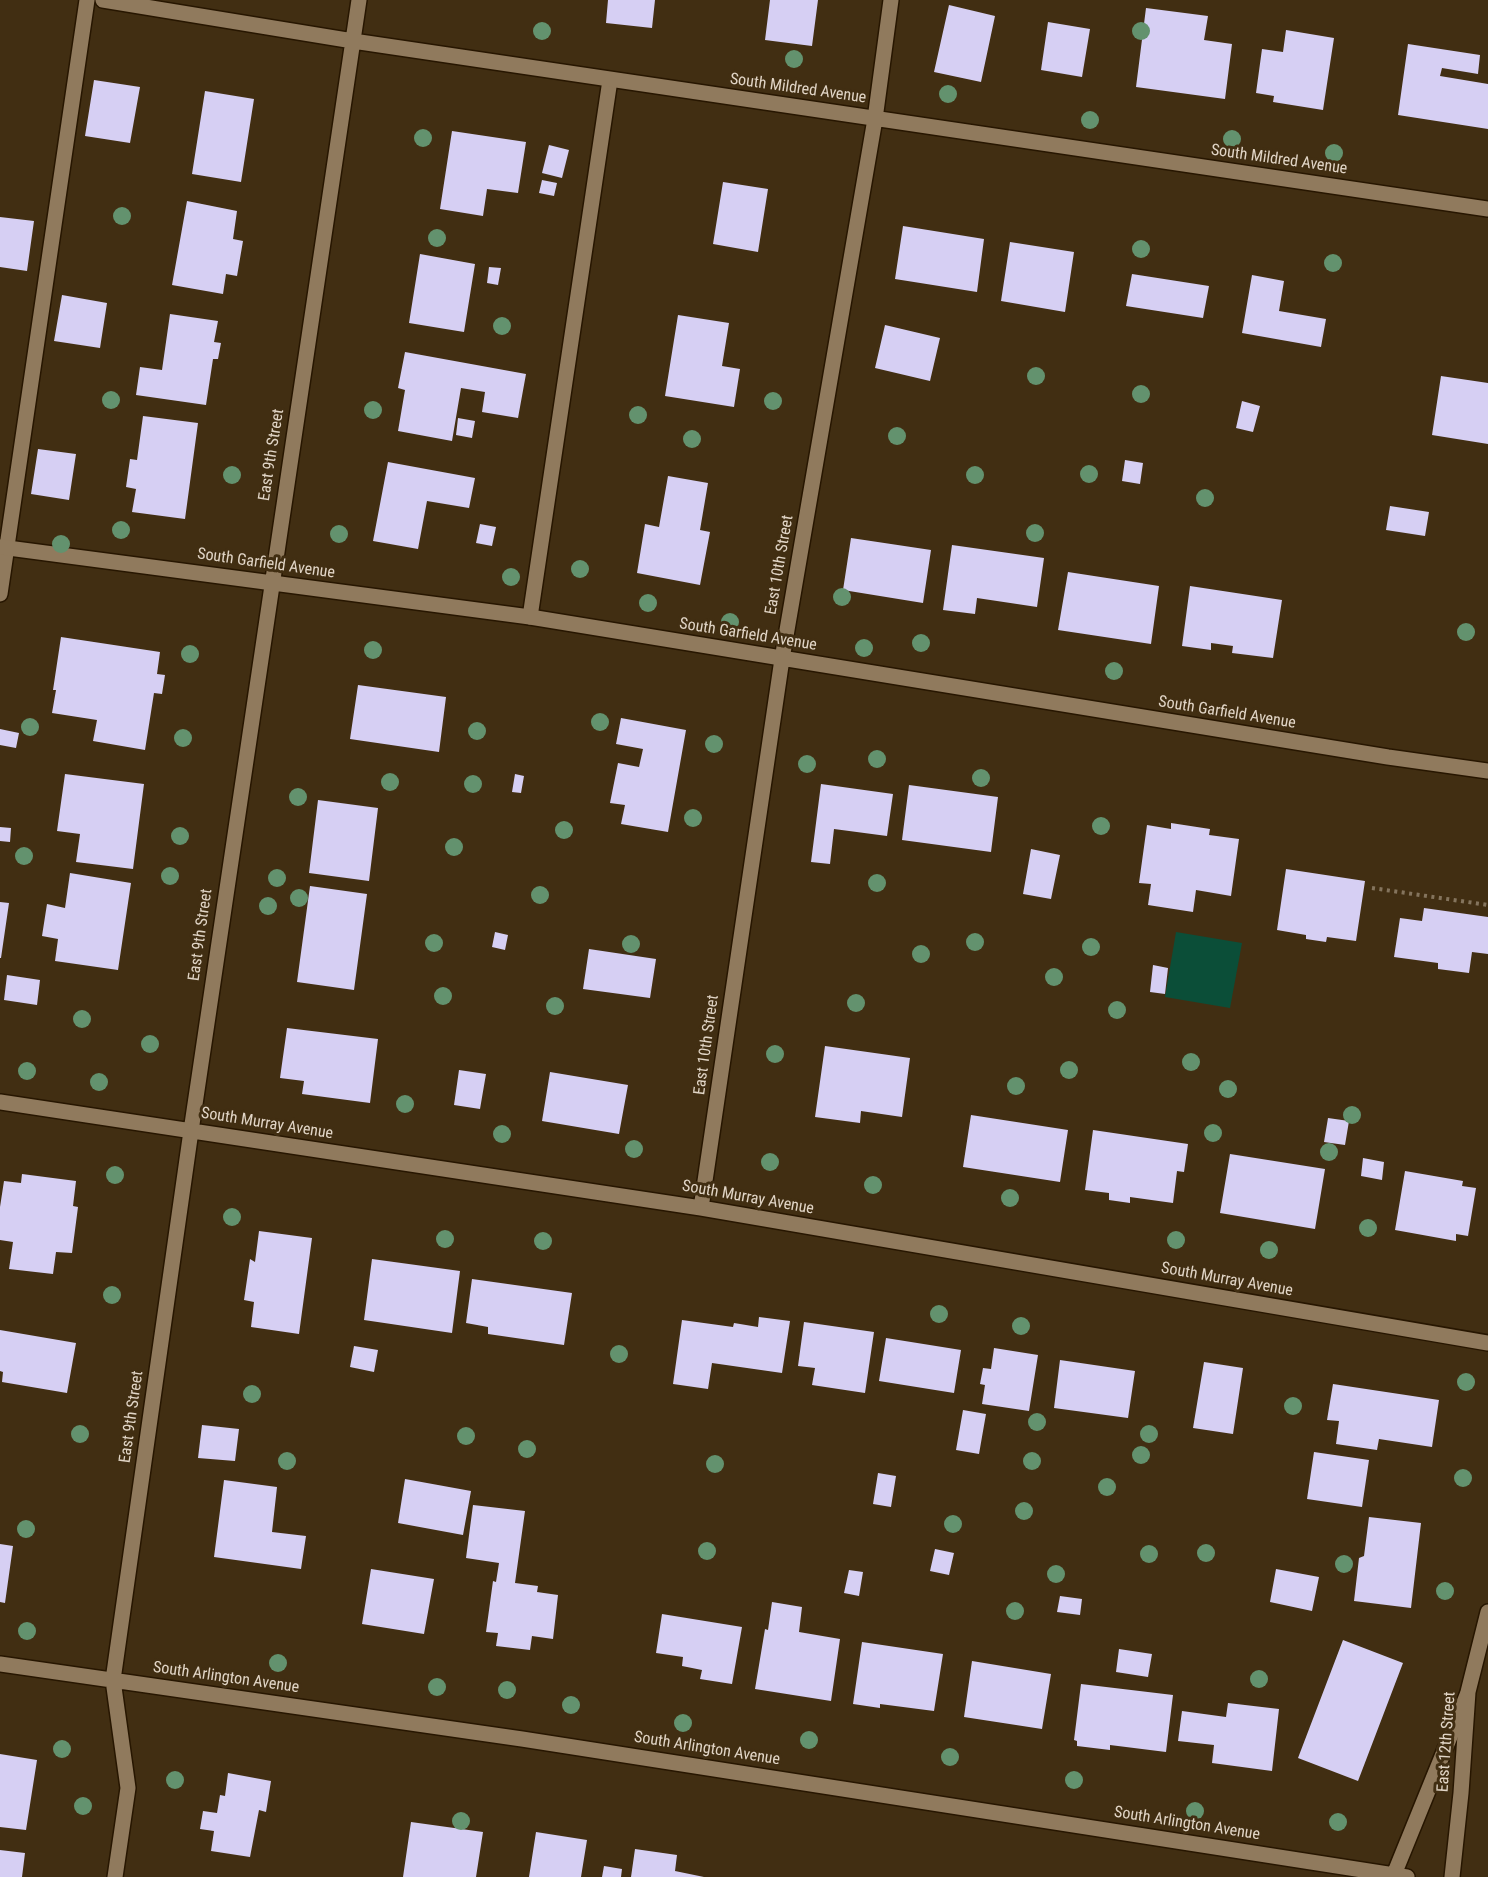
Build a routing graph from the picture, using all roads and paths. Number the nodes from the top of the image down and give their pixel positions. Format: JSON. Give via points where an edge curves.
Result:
{"nodes":[{"id":1,"x":87,"y":0,"type":"edge"},
{"id":2,"x":103,"y":0,"type":"edge"},
{"id":3,"x":359,"y":0,"type":"edge"},
{"id":4,"x":891,"y":0,"type":"edge"},
{"id":5,"x":352,"y":41,"type":"junction"},
{"id":6,"x":610,"y":80,"type":"junction"},
{"id":7,"x":875,"y":119,"type":"junction"},
{"id":8,"x":1488,"y":209,"type":"edge"},
{"id":9,"x":3,"y":547,"type":"edge"},
{"id":10,"x":271,"y":583,"type":"junction"},
{"id":11,"x":0,"y":594,"type":"edge"},
{"id":12,"x":530,"y":617,"type":"junction"},
{"id":13,"x":782,"y":659,"type":"junction"},
{"id":14,"x":1488,"y":771,"type":"edge"},
{"id":15,"x":1372,"y":888,"type":"dead end"},
{"id":16,"x":1488,"y":905,"type":"edge"},
{"id":17,"x":0,"y":1102,"type":"edge"},
{"id":18,"x":191,"y":1131,"type":"junction"},
{"id":19,"x":700,"y":1208,"type":"junction"},
{"id":20,"x":1488,"y":1343,"type":"edge"},
{"id":21,"x":1488,"y":1612,"type":"edge"},
{"id":22,"x":0,"y":1664,"type":"edge"},
{"id":23,"x":113,"y":1680,"type":"junction"},
{"id":24,"x":1468,"y":1692,"type":"junction"},
{"id":25,"x":1398,"y":1876,"type":"edge"},
{"id":26,"x":115,"y":1877,"type":"edge"},
{"id":27,"x":1452,"y":1877,"type":"edge"}],
"edges":[{"from":1,"to":9,"type":"street"},
{"from":2,"to":5,"type":"street","name":"South Mildred Avenue"},
{"from":3,"to":5,"type":"street","name":"East 9th Street"},
{"from":4,"to":7,"type":"street","name":"East 10th Street"},
{"from":5,"to":6,"type":"street","name":"South Mildred Avenue"},
{"from":5,"to":10,"type":"street","name":"East 9th Street"},
{"from":6,"to":7,"type":"street","name":"South Mildred Avenue"},
{"from":6,"to":12,"type":"street"},
{"from":7,"to":8,"type":"street","name":"South Mildred Avenue"},
{"from":7,"to":13,"type":"street","name":"East 10th Street"},
{"from":9,"to":10,"type":"street","name":"South Garfield Avenue"},
{"from":9,"to":11,"type":"street"},
{"from":10,"to":12,"type":"street","name":"South Garfield Avenue"},
{"from":10,"to":18,"type":"street","name":"East 9th Street"},
{"from":12,"to":13,"type":"street","name":"South Garfield Avenue"},
{"from":13,"to":14,"type":"street","name":"South Garfield Avenue"},
{"from":13,"to":19,"type":"street","name":"East 10th Street"},
{"from":15,"to":16,"type":"path"},
{"from":17,"to":18,"type":"street","name":"South Murray Avenue"},
{"from":18,"to":19,"type":"street","name":"South Murray Avenue"},
{"from":18,"to":23,"type":"street","name":"East 9th Street"},
{"from":19,"to":20,"type":"street","name":"South Murray Avenue"},
{"from":21,"to":24,"type":"street","name":"East 12th Street"},
{"from":22,"to":23,"type":"street","name":"South Arlington Avenue"},
{"from":23,"to":25,"type":"street","name":"South Arlington Avenue","via":[[522,1739]]},
{"from":23,"to":26,"type":"street","name":"East 9th Street","via":[[128,1788]]},
{"from":24,"to":25,"type":"street"},
{"from":24,"to":27,"type":"street","name":"East 12th Street"}]}
